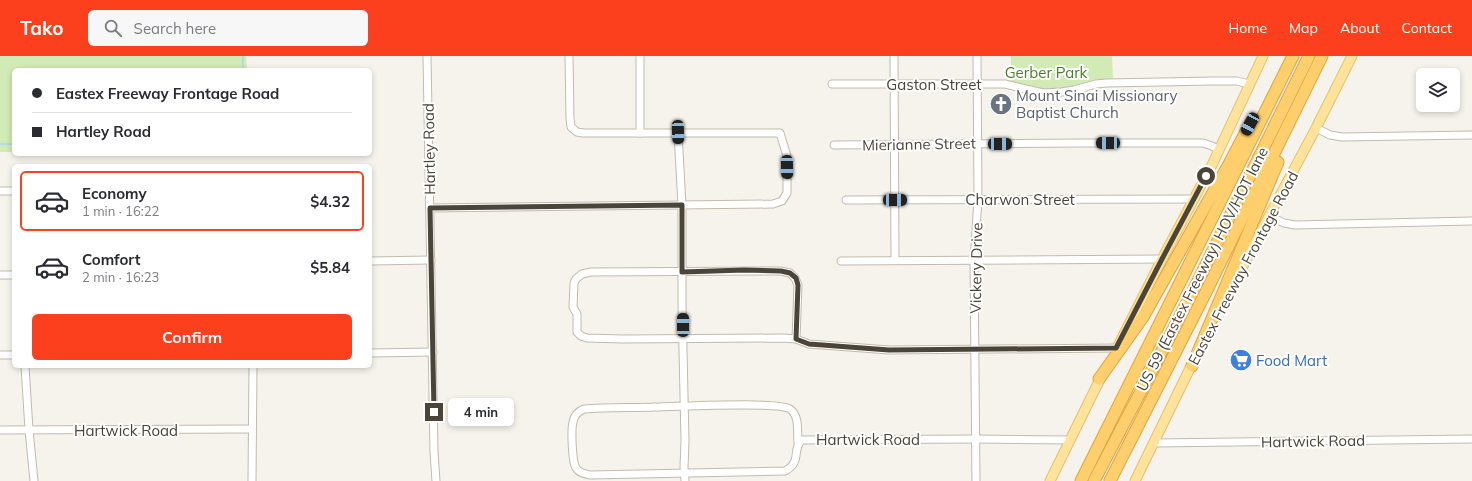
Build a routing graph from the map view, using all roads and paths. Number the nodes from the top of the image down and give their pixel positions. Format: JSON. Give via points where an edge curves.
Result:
{"nodes":[{"id":1,"x":428,"y":56,"type":"edge"},
{"id":2,"x":569,"y":56,"type":"edge"},
{"id":3,"x":640,"y":56,"type":"edge"},
{"id":4,"x":894,"y":56,"type":"edge"},
{"id":5,"x":977,"y":56,"type":"edge"},
{"id":6,"x":1263,"y":56,"type":"edge"},
{"id":7,"x":1293,"y":56,"type":"edge"},
{"id":8,"x":1309,"y":56,"type":"edge"},
{"id":9,"x":1322,"y":56,"type":"edge"},
{"id":10,"x":1352,"y":56,"type":"edge"},
{"id":11,"x":1286,"y":69,"type":"junction"},
{"id":12,"x":832,"y":84,"type":"dead end"},
{"id":13,"x":894,"y":84,"type":"junction"},
{"id":14,"x":978,"y":84,"type":"junction"},
{"id":15,"x":1249,"y":84,"type":"junction"},
{"id":16,"x":1293,"y":115,"type":"junction"},
{"id":17,"x":1316,"y":128,"type":"junction"},
{"id":18,"x":678,"y":132,"type":"junction"},
{"id":19,"x":640,"y":133,"type":"junction"},
{"id":20,"x":1472,"y":134,"type":"edge"},
{"id":21,"x":894,"y":144,"type":"junction"},
{"id":22,"x":979,"y":144,"type":"junction"},
{"id":23,"x":834,"y":145,"type":"dead end"},
{"id":24,"x":1219,"y":150,"type":"junction"},
{"id":25,"x":0,"y":191,"type":"edge"},
{"id":26,"x":12,"y":191,"type":"edge"},
{"id":27,"x":1195,"y":199,"type":"junction"},
{"id":28,"x":846,"y":200,"type":"dead end"},
{"id":29,"x":895,"y":200,"type":"junction"},
{"id":30,"x":978,"y":200,"type":"junction"},
{"id":31,"x":682,"y":205,"type":"junction"},
{"id":32,"x":430,"y":208,"type":"junction"},
{"id":33,"x":1269,"y":216,"type":"junction"},
{"id":34,"x":1472,"y":221,"type":"edge"},
{"id":35,"x":1162,"y":259,"type":"junction"},
{"id":36,"x":431,"y":260,"type":"junction"},
{"id":37,"x":895,"y":260,"type":"junction"},
{"id":38,"x":974,"y":260,"type":"junction"},
{"id":39,"x":372,"y":261,"type":"edge"},
{"id":40,"x":841,"y":261,"type":"dead end"},
{"id":41,"x":682,"y":272,"type":"junction"},
{"id":42,"x":0,"y":275,"type":"edge"},
{"id":43,"x":12,"y":275,"type":"edge"},
{"id":44,"x":683,"y":338,"type":"junction"},
{"id":45,"x":796,"y":339,"type":"junction"},
{"id":46,"x":1116,"y":348,"type":"junction"},
{"id":47,"x":975,"y":349,"type":"junction"},
{"id":48,"x":433,"y":352,"type":"junction"},
{"id":49,"x":372,"y":353,"type":"edge"},
{"id":50,"x":0,"y":355,"type":"edge"},
{"id":51,"x":12,"y":355,"type":"edge"},
{"id":52,"x":1192,"y":366,"type":"junction"},
{"id":53,"x":25,"y":368,"type":"edge"},
{"id":54,"x":253,"y":368,"type":"edge"},
{"id":55,"x":1099,"y":379,"type":"junction"},
{"id":56,"x":684,"y":407,"type":"junction"},
{"id":57,"x":252,"y":429,"type":"junction"},
{"id":58,"x":0,"y":430,"type":"edge"},
{"id":59,"x":29,"y":430,"type":"junction"},
{"id":60,"x":975,"y":439,"type":"junction"},
{"id":61,"x":1472,"y":439,"type":"edge"},
{"id":62,"x":1070,"y":440,"type":"junction"},
{"id":63,"x":1154,"y":443,"type":"junction"},
{"id":64,"x":798,"y":444,"type":"junction"},
{"id":65,"x":685,"y":477,"type":"edge"},
{"id":66,"x":34,"y":481,"type":"edge"},
{"id":67,"x":252,"y":481,"type":"edge"},
{"id":68,"x":436,"y":481,"type":"edge"},
{"id":69,"x":976,"y":481,"type":"edge"},
{"id":70,"x":1050,"y":481,"type":"edge"},
{"id":71,"x":1081,"y":481,"type":"edge"},
{"id":72,"x":1094,"y":481,"type":"edge"},
{"id":73,"x":1110,"y":481,"type":"edge"},
{"id":74,"x":1135,"y":481,"type":"edge"}],
"edges":[{"from":1,"to":32,"type":"street","name":"Hartley Road"},
{"from":2,"to":19,"type":"street","via":[[571,127],[583,134]]},
{"from":3,"to":19,"type":"street"},
{"from":4,"to":13,"type":"street"},
{"from":5,"to":14,"type":"street","name":"Vickery Drive"},
{"from":6,"to":15,"type":"main road"},
{"from":7,"to":11,"type":"highway"},
{"from":8,"to":72,"type":"highway","name":"US 59 (Eastex Freeway) HOV/HOT lane","via":[[1191,295]]},
{"from":9,"to":16,"type":"highway"},
{"from":10,"to":17,"type":"main road","name":"Eastex Freeway Frontage Road"},
{"from":11,"to":55,"type":"highway","via":[[1272,83],[1143,317]]},
{"from":11,"to":71,"type":"highway"},
{"from":12,"to":13,"type":"street","name":"Gaston Street"},
{"from":13,"to":14,"type":"street","name":"Gaston Street"},
{"from":13,"to":21,"type":"street"},
{"from":14,"to":15,"type":"street","name":"Gaston Street","via":[[1005,84],[1042,93],[1108,83],[1237,81]]},
{"from":14,"to":22,"type":"street","name":"Vickery Drive"},
{"from":15,"to":24,"type":"main road"},
{"from":16,"to":52,"type":"highway","via":[[1287,141]]},
{"from":16,"to":73,"type":"highway"},
{"from":17,"to":20,"type":"street","via":[[1330,135],[1342,137]]},
{"from":17,"to":33,"type":"main road","name":"Eastex Freeway Frontage Road"},
{"from":18,"to":19,"type":"street"},
{"from":18,"to":31,"type":"street"},
{"from":18,"to":31,"type":"street","via":[[780,134],[787,156],[787,193],[778,203]]},
{"from":21,"to":22,"type":"street","name":"Mierianne Street"},
{"from":21,"to":23,"type":"street","name":"Mierianne Street"},
{"from":21,"to":29,"type":"street"},
{"from":22,"to":24,"type":"street","name":"Mierianne Street","via":[[1203,143]]},
{"from":22,"to":30,"type":"street","name":"Vickery Drive"},
{"from":24,"to":27,"type":"main road"},
{"from":25,"to":26,"type":"street"},
{"from":27,"to":30,"type":"street","name":"Charwon Street"},
{"from":27,"to":35,"type":"main road"},
{"from":28,"to":29,"type":"street","name":"Charwon Street"},
{"from":29,"to":30,"type":"street","name":"Charwon Street"},
{"from":29,"to":37,"type":"street"},
{"from":30,"to":38,"type":"street","name":"Vickery Drive"},
{"from":31,"to":32,"type":"street"},
{"from":31,"to":41,"type":"street"},
{"from":32,"to":36,"type":"street","name":"Hartley Road"},
{"from":33,"to":34,"type":"street","via":[[1295,225]]},
{"from":33,"to":52,"type":"main road","name":"Eastex Freeway Frontage Road"},
{"from":35,"to":38,"type":"street"},
{"from":35,"to":46,"type":"main road"},
{"from":36,"to":39,"type":"street"},
{"from":36,"to":48,"type":"street","name":"Hartley Road"},
{"from":37,"to":38,"type":"street"},
{"from":37,"to":40,"type":"street"},
{"from":38,"to":47,"type":"street","name":"Vickery Drive"},
{"from":41,"to":44,"type":"street"},
{"from":41,"to":44,"type":"street","via":[[586,272],[574,283],[573,307],[577,314],[577,332],[581,336],[597,339]]},
{"from":41,"to":45,"type":"street","via":[[744,270],[790,273],[796,278],[798,285]]},
{"from":42,"to":43,"type":"street"},
{"from":44,"to":45,"type":"street"},
{"from":44,"to":56,"type":"street"},
{"from":45,"to":47,"type":"street","via":[[809,344],[889,350]]},
{"from":46,"to":47,"type":"street"},
{"from":46,"to":55,"type":"main road"},
{"from":47,"to":60,"type":"street","name":"Vickery Drive"},
{"from":48,"to":49,"type":"street"},
{"from":48,"to":68,"type":"street","name":"Hartley Road"},
{"from":50,"to":51,"type":"street"},
{"from":52,"to":63,"type":"main road","name":"Eastex Freeway Frontage Road"},
{"from":53,"to":59,"type":"street"},
{"from":54,"to":57,"type":"street"},
{"from":55,"to":62,"type":"main road"},
{"from":56,"to":64,"type":"street","via":[[785,407],[794,413],[797,419]]},
{"from":56,"to":65,"type":"street"},
{"from":56,"to":65,"type":"street","name":"Hartwick Road","via":[[584,408],[579,411],[573,422],[573,438],[575,464],[583,474]]},
{"from":57,"to":59,"type":"street","name":"Hartwick Road"},
{"from":57,"to":67,"type":"street"},
{"from":58,"to":59,"type":"street","name":"Hartwick Road"},
{"from":59,"to":66,"type":"street"},
{"from":60,"to":62,"type":"street","name":"Hartwick Road"},
{"from":60,"to":64,"type":"street","name":"Hartwick Road","via":[[802,440]]},
{"from":60,"to":69,"type":"street","name":"Vickery Drive"},
{"from":61,"to":63,"type":"street","name":"Hartwick Road"},
{"from":62,"to":70,"type":"main road"},
{"from":63,"to":74,"type":"main road","name":"Eastex Freeway Frontage Road"},
{"from":64,"to":65,"type":"street","name":"Hartwick Road","via":[[796,461],[785,471]]}]}
